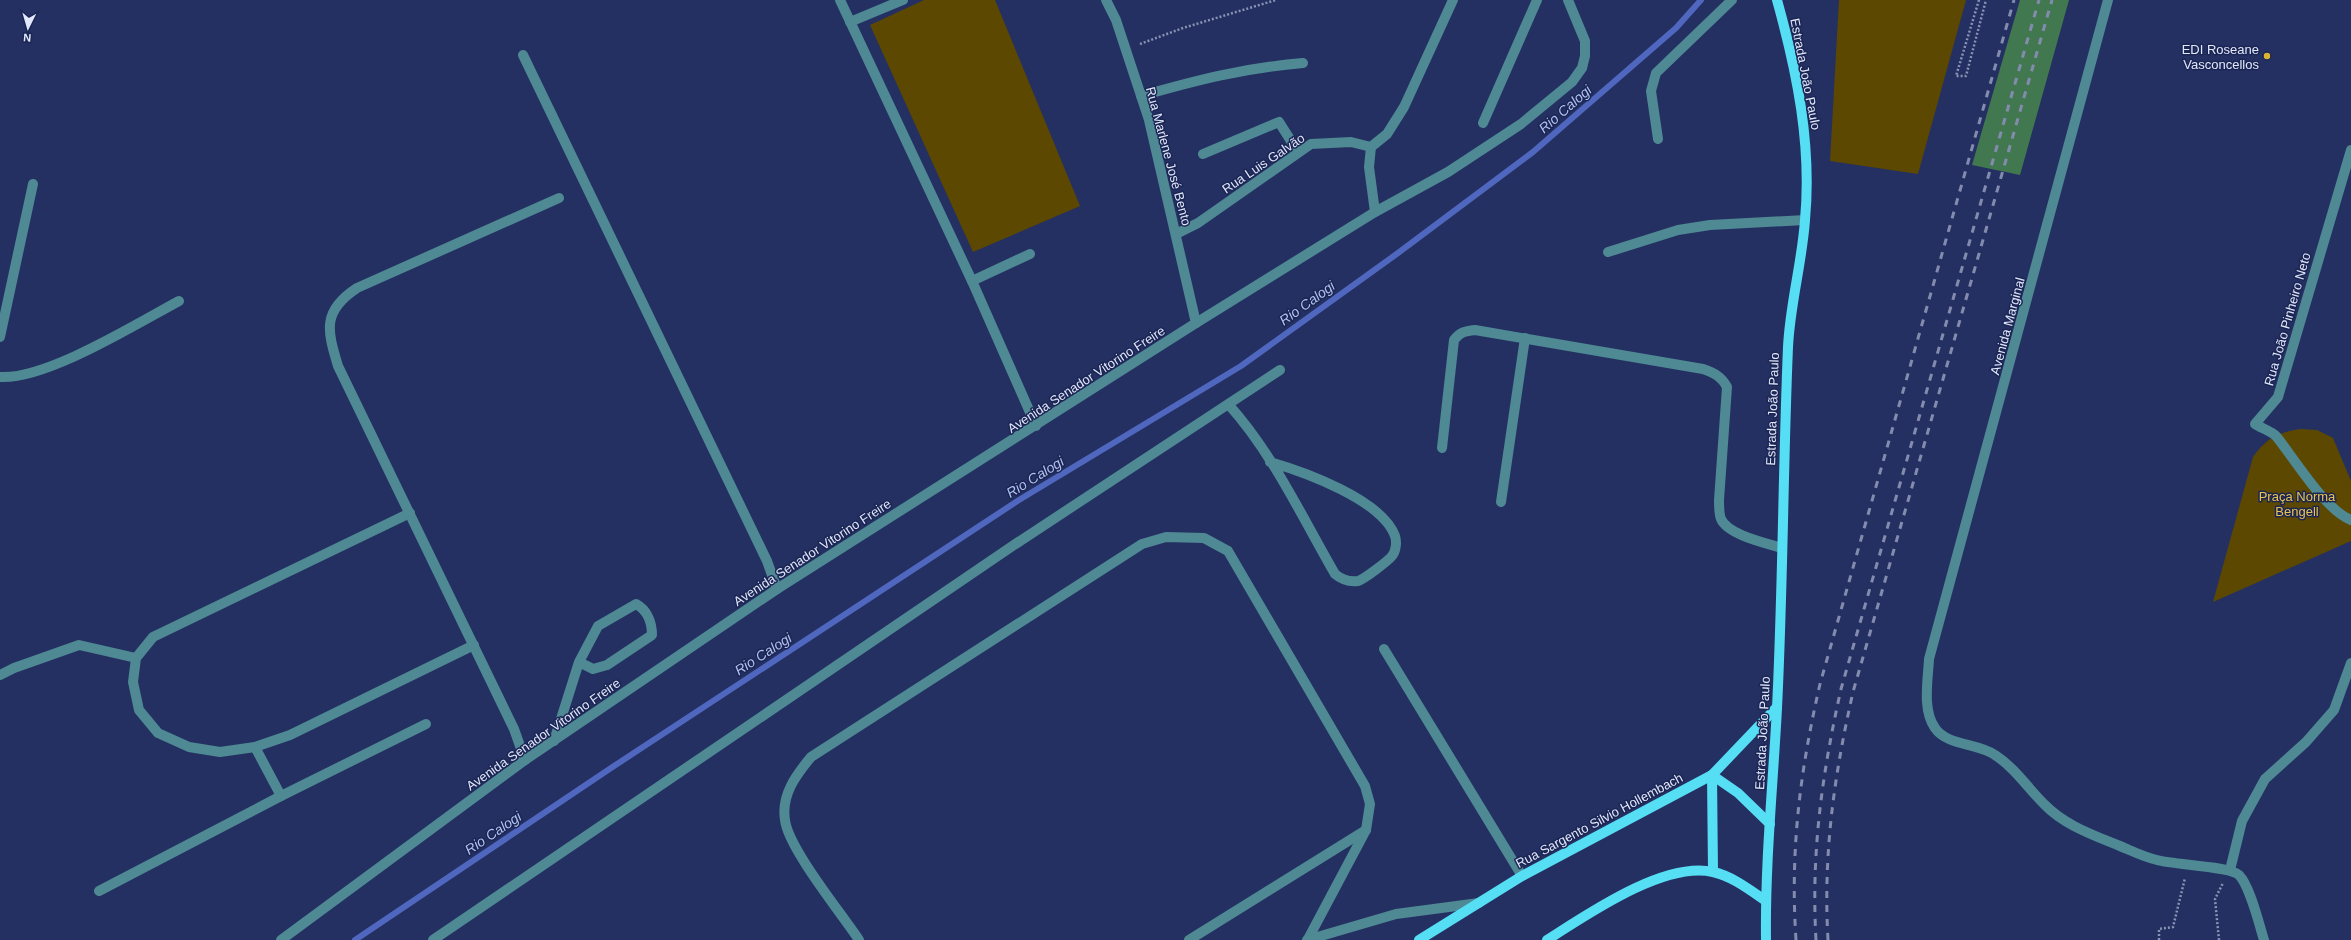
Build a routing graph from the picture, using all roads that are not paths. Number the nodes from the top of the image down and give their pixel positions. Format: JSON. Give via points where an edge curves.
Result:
{"nodes":[{"id":1,"x":840,"y":0,"type":"edge"},
{"id":2,"x":903,"y":0,"type":"edge"},
{"id":3,"x":1106,"y":0,"type":"edge"},
{"id":4,"x":1453,"y":0,"type":"edge"},
{"id":5,"x":1537,"y":0,"type":"edge"},
{"id":6,"x":1568,"y":0,"type":"edge"},
{"id":7,"x":1732,"y":0,"type":"edge"},
{"id":8,"x":1777,"y":0,"type":"edge"},
{"id":9,"x":2108,"y":0,"type":"edge"},
{"id":10,"x":850,"y":22,"type":"junction"},
{"id":11,"x":523,"y":55,"type":"dead end"},
{"id":12,"x":1303,"y":63,"type":"dead end"},
{"id":13,"x":1141,"y":96,"type":"junction"},
{"id":14,"x":1483,"y":123,"type":"dead end"},
{"id":15,"x":1658,"y":139,"type":"dead end"},
{"id":16,"x":1371,"y":147,"type":"junction"},
{"id":17,"x":2351,"y":150,"type":"edge"},
{"id":18,"x":1298,"y":152,"type":"junction"},
{"id":19,"x":1203,"y":154,"type":"dead end"},
{"id":20,"x":33,"y":184,"type":"dead end"},
{"id":21,"x":559,"y":198,"type":"dead end"},
{"id":22,"x":1374,"y":212,"type":"junction"},
{"id":23,"x":1805,"y":220,"type":"junction"},
{"id":24,"x":1176,"y":234,"type":"junction"},
{"id":25,"x":1608,"y":252,"type":"dead end"},
{"id":26,"x":1030,"y":254,"type":"dead end"},
{"id":27,"x":972,"y":281,"type":"junction"},
{"id":28,"x":179,"y":301,"type":"dead end"},
{"id":29,"x":1196,"y":323,"type":"junction"},
{"id":30,"x":0,"y":337,"type":"edge"},
{"id":31,"x":1526,"y":338,"type":"junction"},
{"id":32,"x":1280,"y":370,"type":"dead end"},
{"id":33,"x":0,"y":377,"type":"edge"},
{"id":34,"x":1229,"y":405,"type":"junction"},
{"id":35,"x":1036,"y":426,"type":"junction"},
{"id":36,"x":1442,"y":448,"type":"dead end"},
{"id":37,"x":1270,"y":462,"type":"junction"},
{"id":38,"x":1501,"y":502,"type":"dead end"},
{"id":39,"x":410,"y":513,"type":"junction"},
{"id":40,"x":2351,"y":520,"type":"edge"},
{"id":41,"x":1782,"y":548,"type":"junction"},
{"id":42,"x":777,"y":589,"type":"junction"},
{"id":43,"x":474,"y":646,"type":"junction"},
{"id":44,"x":1384,"y":649,"type":"dead end"},
{"id":45,"x":136,"y":658,"type":"junction"},
{"id":46,"x":579,"y":662,"type":"junction"},
{"id":47,"x":2351,"y":664,"type":"edge"},
{"id":48,"x":0,"y":675,"type":"edge"},
{"id":49,"x":1777,"y":707,"type":"junction"},
{"id":50,"x":426,"y":724,"type":"dead end"},
{"id":51,"x":554,"y":741,"type":"junction"},
{"id":52,"x":255,"y":747,"type":"junction"},
{"id":53,"x":525,"y":760,"type":"junction"},
{"id":54,"x":1712,"y":775,"type":"junction"},
{"id":55,"x":281,"y":796,"type":"junction"},
{"id":56,"x":1770,"y":824,"type":"junction"},
{"id":57,"x":1366,"y":830,"type":"junction"},
{"id":58,"x":2230,"y":870,"type":"junction"},
{"id":59,"x":1713,"y":872,"type":"junction"},
{"id":60,"x":1522,"y":876,"type":"junction"},
{"id":61,"x":100,"y":891,"type":"dead end"},
{"id":62,"x":1766,"y":902,"type":"junction"},
{"id":63,"x":1479,"y":903,"type":"junction"},
{"id":64,"x":281,"y":940,"type":"edge"},
{"id":65,"x":433,"y":940,"type":"edge"},
{"id":66,"x":859,"y":940,"type":"edge"},
{"id":67,"x":1189,"y":940,"type":"edge"},
{"id":68,"x":1307,"y":940,"type":"edge"},
{"id":69,"x":1419,"y":940,"type":"edge"},
{"id":70,"x":1547,"y":940,"type":"edge"},
{"id":71,"x":1766,"y":940,"type":"edge"},
{"id":72,"x":2264,"y":940,"type":"edge"}],
"edges":[{"from":1,"to":10,"type":"street"},
{"from":2,"to":10,"type":"street"},
{"from":3,"to":13,"type":"street","name":"Rua Marlene José Bento","via":[[1116,20]]},
{"from":4,"to":16,"type":"street","via":[[1404,107],[1387,134]]},
{"from":5,"to":14,"type":"street"},
{"from":6,"to":22,"type":"street","name":"Avenida Senador Vitorino Freire","via":[[1585,41],[1582,68],[1572,82],[1521,124],[1448,172]]},
{"from":7,"to":15,"type":"street","via":[[1656,72],[1651,91]]},
{"from":8,"to":23,"type":"main road","name":"Estrada João Paulo","via":[[1789,44],[1805,133]]},
{"from":9,"to":58,"type":"street","name":"Avenida Marginal","via":[[1929,659],[1927,700],[1935,728],[1944,737],[1994,754],[2020,775],[2044,804],[2073,826],[2156,860]]},
{"from":10,"to":27,"type":"street"},
{"from":11,"to":42,"type":"street","via":[[767,561]]},
{"from":12,"to":13,"type":"street","via":[[1266,66],[1212,76]]},
{"from":13,"to":24,"type":"street","name":"Rua Marlene José Bento"},
{"from":16,"to":18,"type":"street","name":"Rua Luis Galvão","via":[[1351,142],[1311,144]]},
{"from":16,"to":22,"type":"street","via":[[1369,167]]},
{"from":17,"to":40,"type":"street","name":"Rua João Pinheiro Neto","via":[[2278,397],[2255,424],[2275,435],[2286,452],[2342,517]]},
{"from":18,"to":19,"type":"street","via":[[1279,122]]},
{"from":18,"to":24,"type":"street","name":"Rua Luis Galvão","via":[[1198,222]]},
{"from":20,"to":30,"type":"street"},
{"from":21,"to":39,"type":"street","via":[[357,288],[342,297],[332,314],[328,334],[338,366]]},
{"from":22,"to":29,"type":"street","name":"Avenida Senador Vitorino Freire"},
{"from":23,"to":25,"type":"street","via":[[1710,225],[1678,230]]},
{"from":23,"to":41,"type":"main road","name":"Estrada João Paulo","via":[[1788,341]]},
{"from":24,"to":29,"type":"street","name":"Rua Marlene José Bento"},
{"from":26,"to":27,"type":"street"},
{"from":27,"to":35,"type":"street"},
{"from":28,"to":33,"type":"street","via":[[60,363],[27,374]]},
{"from":29,"to":35,"type":"street","name":"Avenida Senador Vitorino Freire"},
{"from":31,"to":36,"type":"street","via":[[1475,330],[1459,334],[1454,340]]},
{"from":31,"to":38,"type":"street"},
{"from":31,"to":41,"type":"street","via":[[1716,373],[1727,387],[1719,500],[1721,519],[1728,528],[1740,534]]},
{"from":32,"to":34,"type":"street"},
{"from":34,"to":37,"type":"street","via":[[1247,425]]},
{"from":34,"to":65,"type":"street","via":[[1011,548]]},
{"from":35,"to":42,"type":"street","name":"Avenida Senador Vitorino Freire"},
{"from":37,"to":37,"type":"street","via":[[1335,574],[1340,578],[1360,581],[1392,556],[1396,545],[1395,536],[1383,517],[1329,482]]},
{"from":39,"to":43,"type":"street"},
{"from":39,"to":45,"type":"street","via":[[153,637]]},
{"from":41,"to":49,"type":"main road","name":"Estrada João Paulo"},
{"from":42,"to":51,"type":"street","name":"Avenida Senador Vitorino Freire"},
{"from":43,"to":52,"type":"street","via":[[290,735]]},
{"from":43,"to":53,"type":"street","via":[[514,729]]},
{"from":44,"to":60,"type":"street"},
{"from":45,"to":48,"type":"street","via":[[79,645]]},
{"from":45,"to":52,"type":"street","via":[[133,682],[138,710],[158,733],[189,747],[220,752]]},
{"from":46,"to":46,"type":"street","via":[[593,668],[607,665],[652,635],[652,626],[644,608],[636,604],[598,626]]},
{"from":46,"to":51,"type":"street"},
{"from":47,"to":58,"type":"street","via":[[2334,710],[2306,742],[2265,778],[2242,821]]},
{"from":49,"to":54,"type":"main road","name":"Rua Sargento Silvio Hollembach"},
{"from":49,"to":56,"type":"main road","name":"Estrada João Paulo"},
{"from":50,"to":55,"type":"street"},
{"from":51,"to":53,"type":"street","name":"Avenida Senador Vitorino Freire"},
{"from":52,"to":55,"type":"street"},
{"from":53,"to":64,"type":"street","name":"Avenida Senador Vitorino Freire"},
{"from":54,"to":56,"type":"main road","via":[[1738,793]]},
{"from":54,"to":59,"type":"main road"},
{"from":54,"to":60,"type":"main road","name":"Rua Sargento Silvio Hollembach"},
{"from":55,"to":61,"type":"street"},
{"from":56,"to":62,"type":"main road","name":"Estrada João Paulo"},
{"from":57,"to":66,"type":"street","via":[[1370,804],[1365,786],[1228,551],[1204,538],[1166,537],[1142,544],[811,757],[794,778],[786,801],[785,814],[792,842]]},
{"from":57,"to":67,"type":"street"},
{"from":57,"to":68,"type":"street"},
{"from":58,"to":72,"type":"street","via":[[2239,874],[2242,880],[2253,904]]},
{"from":59,"to":62,"type":"main road","via":[[1746,887]]},
{"from":59,"to":70,"type":"main road","via":[[1685,870],[1649,882],[1592,912]]},
{"from":60,"to":63,"type":"main road","name":"Rua Sargento Silvio Hollembach"},
{"from":62,"to":71,"type":"main road","name":"Estrada João Paulo"},
{"from":63,"to":68,"type":"street","via":[[1396,914]]},
{"from":63,"to":69,"type":"main road","name":"Rua Sargento Silvio Hollembach"}]}
